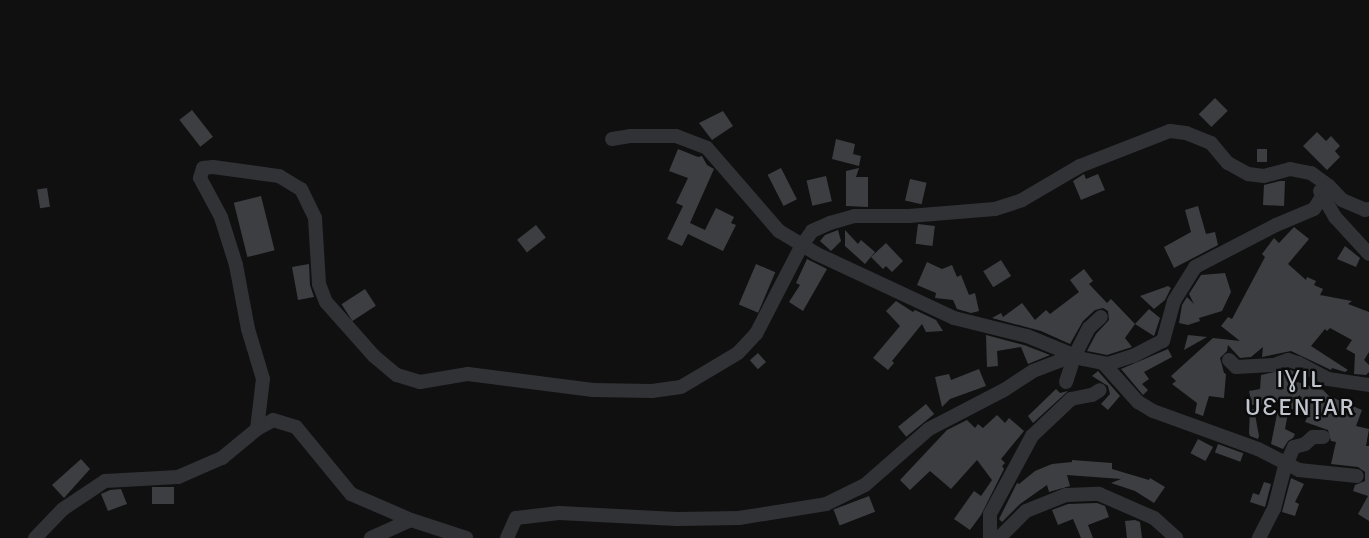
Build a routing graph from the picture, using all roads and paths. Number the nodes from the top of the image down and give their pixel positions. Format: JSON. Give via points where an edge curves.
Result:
{"nodes":[{"id":1,"x":612,"y":139,"type":"dead end"},
{"id":2,"x":1326,"y":192,"type":"junction"},
{"id":3,"x":1342,"y":200,"type":"junction"},
{"id":4,"x":1369,"y":209,"type":"edge"},
{"id":5,"x":1335,"y":217,"type":"junction"},
{"id":6,"x":801,"y":245,"type":"junction"},
{"id":7,"x":1369,"y":254,"type":"edge"},
{"id":8,"x":1101,"y":317,"type":"dead end"},
{"id":9,"x":1075,"y":355,"type":"junction"},
{"id":10,"x":1229,"y":360,"type":"dead end"},
{"id":11,"x":1104,"y":364,"type":"junction"},
{"id":12,"x":1066,"y":382,"type":"dead end"},
{"id":13,"x":1369,"y":385,"type":"edge"},
{"id":14,"x":1100,"y":390,"type":"dead end"},
{"id":15,"x":257,"y":429,"type":"junction"},
{"id":16,"x":1323,"y":437,"type":"dead end"},
{"id":17,"x":1287,"y":463,"type":"junction"},
{"id":18,"x":1357,"y":476,"type":"dead end"},
{"id":19,"x":411,"y":520,"type":"junction"},
{"id":20,"x":35,"y":538,"type":"edge"},
{"id":21,"x":371,"y":538,"type":"edge"},
{"id":22,"x":466,"y":538,"type":"edge"},
{"id":23,"x":507,"y":538,"type":"edge"},
{"id":24,"x":990,"y":538,"type":"edge"},
{"id":25,"x":999,"y":538,"type":"edge"},
{"id":26,"x":1176,"y":538,"type":"edge"},
{"id":27,"x":1259,"y":538,"type":"edge"}],
"edges":[{"from":1,"to":6,"type":"street","via":[[676,136],[707,148],[779,231]]},
{"from":2,"to":3,"type":"street"},
{"from":2,"to":5,"type":"street"},
{"from":2,"to":6,"type":"street","via":[[1311,173],[1290,169],[1264,176],[1248,174],[1228,163],[1211,143],[1170,131],[1080,166],[1013,203],[943,214],[854,216],[812,231]]},
{"from":2,"to":11,"type":"street","via":[[1314,209],[1195,267],[1174,301],[1163,341],[1133,356]]},
{"from":3,"to":4,"type":"street"},
{"from":3,"to":5,"type":"street"},
{"from":5,"to":7,"type":"street"},
{"from":6,"to":9,"type":"street","via":[[954,318],[1027,336]]},
{"from":6,"to":15,"type":"street","via":[[756,334],[738,353],[681,387],[652,391],[593,390],[468,374],[420,382],[397,375],[374,356],[326,302],[319,284],[315,218],[301,189],[279,176],[203,168],[200,178],[221,217],[263,379]]},
{"from":8,"to":9,"type":"street","via":[[1089,328]]},
{"from":9,"to":11,"type":"street"},
{"from":9,"to":12,"type":"street"},
{"from":9,"to":23,"type":"street","via":[[1034,371],[929,429],[865,485],[826,504],[739,518],[560,513],[516,518]]},
{"from":10,"to":13,"type":"street","via":[[1236,367],[1274,365],[1288,360],[1328,379]]},
{"from":11,"to":17,"type":"street","via":[[1138,402],[1153,411]]},
{"from":14,"to":24,"type":"street","via":[[1071,399],[1032,436],[990,514]]},
{"from":15,"to":19,"type":"street","via":[[273,420],[296,427],[351,495]]},
{"from":15,"to":20,"type":"street","via":[[222,458],[178,477],[105,481],[63,509]]},
{"from":16,"to":17,"type":"street","via":[[1313,437],[1294,447]]},
{"from":17,"to":18,"type":"street","via":[[1299,470]]},
{"from":17,"to":27,"type":"street","via":[[1274,509]]},
{"from":19,"to":21,"type":"street"},
{"from":19,"to":22,"type":"street"},
{"from":25,"to":26,"type":"street","via":[[1026,512],[1066,495],[1099,494],[1154,519]]}]}
